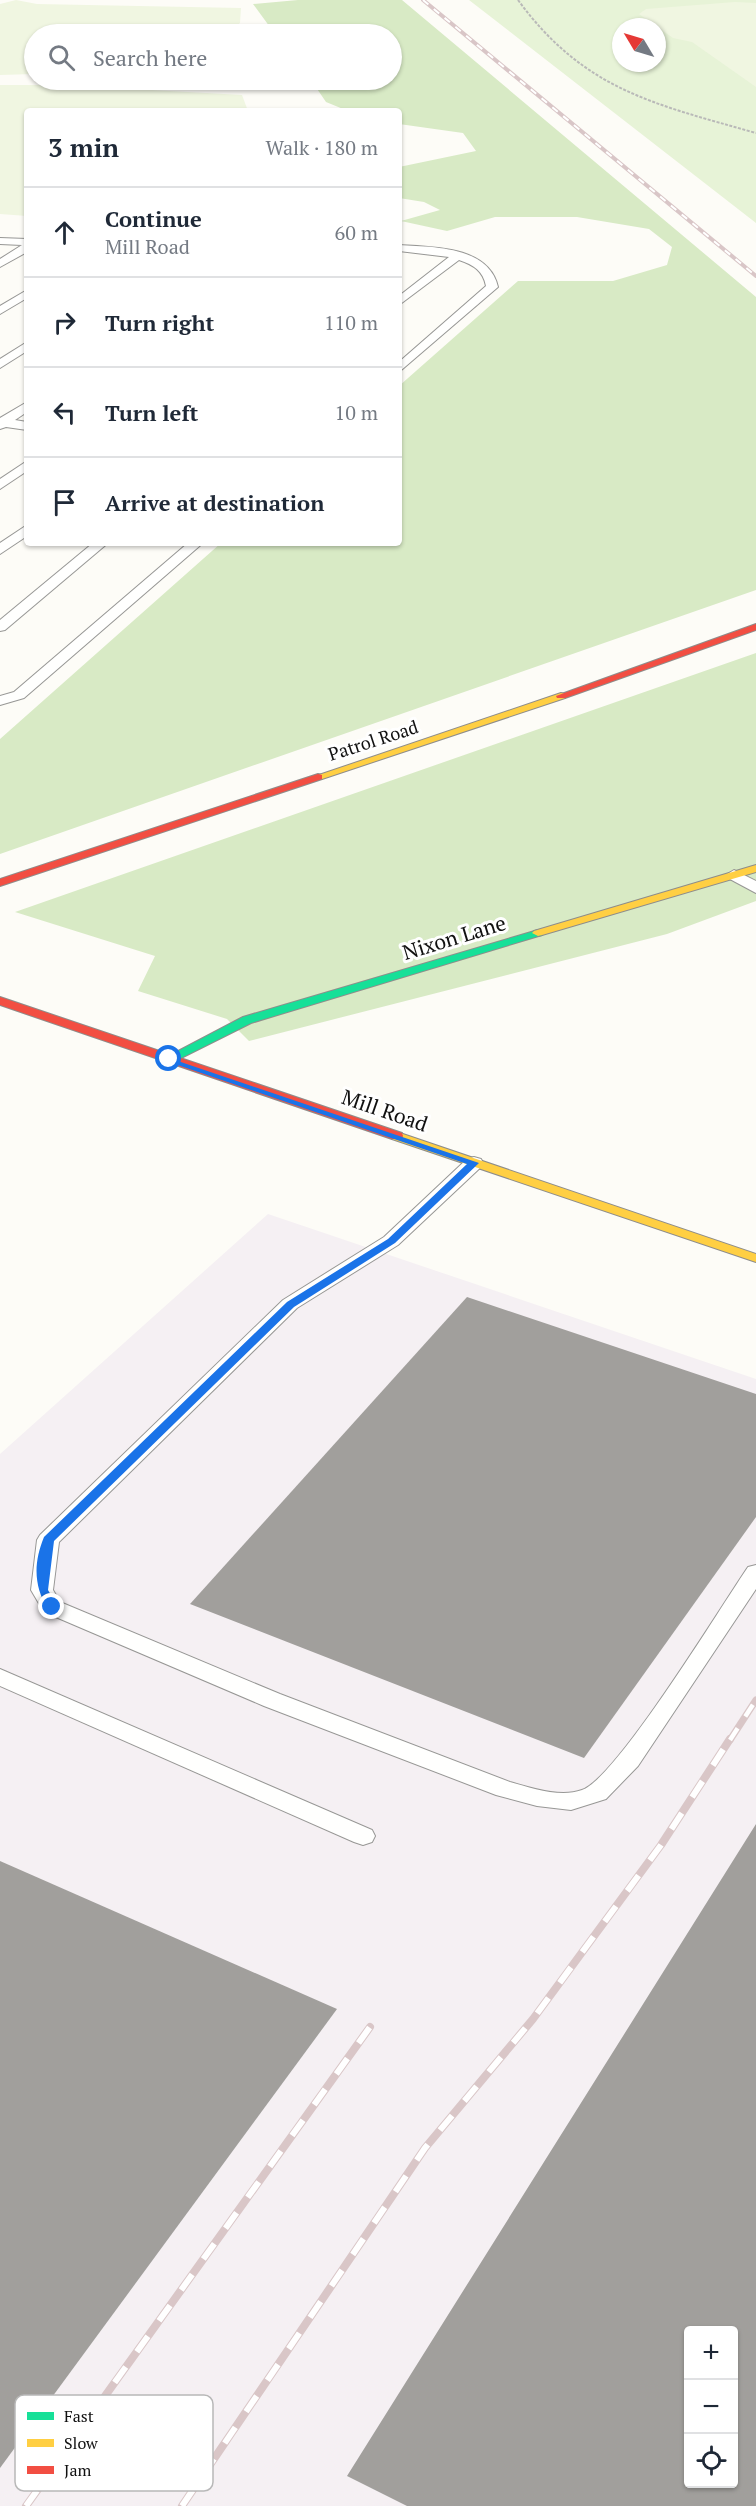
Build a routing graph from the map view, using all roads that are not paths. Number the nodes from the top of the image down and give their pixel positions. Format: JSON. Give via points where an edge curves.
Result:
{"nodes":[{"id":1,"x":0,"y":241,"type":"edge"},
{"id":2,"x":24,"y":242,"type":"edge"},
{"id":3,"x":402,"y":248,"type":"edge"},
{"id":4,"x":24,"y":249,"type":"edge"},
{"id":5,"x":457,"y":256,"type":"junction"},
{"id":6,"x":0,"y":264,"type":"edge"},
{"id":7,"x":24,"y":295,"type":"edge"},
{"id":8,"x":402,"y":300,"type":"edge"},
{"id":9,"x":0,"y":311,"type":"edge"},
{"id":10,"x":24,"y":348,"type":"edge"},
{"id":11,"x":0,"y":364,"type":"edge"},
{"id":12,"x":402,"y":365,"type":"edge"},
{"id":13,"x":24,"y":408,"type":"edge"},
{"id":14,"x":1,"y":423,"type":"edge"},
{"id":15,"x":24,"y":426,"type":"edge"},
{"id":16,"x":24,"y":467,"type":"edge"},
{"id":17,"x":0,"y":485,"type":"edge"},
{"id":18,"x":24,"y":531,"type":"edge"},
{"id":19,"x":97,"y":546,"type":"edge"},
{"id":20,"x":193,"y":546,"type":"edge"},
{"id":21,"x":0,"y":550,"type":"edge"},
{"id":22,"x":0,"y":627,"type":"edge"},
{"id":23,"x":756,"y":627,"type":"edge"},
{"id":24,"x":0,"y":701,"type":"edge"},
{"id":25,"x":756,"y":868,"type":"edge"},
{"id":26,"x":734,"y":875,"type":"junction"},
{"id":27,"x":0,"y":884,"type":"edge"},
{"id":28,"x":756,"y":888,"type":"edge"},
{"id":29,"x":0,"y":1001,"type":"edge"},
{"id":30,"x":169,"y":1059,"type":"junction"},
{"id":31,"x":474,"y":1163,"type":"junction"},
{"id":32,"x":756,"y":1258,"type":"edge"},
{"id":33,"x":756,"y":1572,"type":"edge"},
{"id":34,"x":0,"y":1677,"type":"edge"},
{"id":35,"x":363,"y":1836,"type":"dead end"}],
"edges":[{"from":1,"to":2,"type":"lane"},
{"from":3,"to":5,"type":"lane","via":[[439,250]]},
{"from":4,"to":6,"type":"lane"},
{"from":5,"to":8,"type":"lane"},
{"from":5,"to":12,"type":"lane","via":[[484,267],[493,281],[492,288]]},
{"from":7,"to":9,"type":"lane"},
{"from":10,"to":11,"type":"lane"},
{"from":13,"to":14,"type":"lane"},
{"from":14,"to":15,"type":"lane"},
{"from":16,"to":17,"type":"lane"},
{"from":18,"to":21,"type":"lane"},
{"from":19,"to":22,"type":"lane"},
{"from":20,"to":24,"type":"lane","via":[[19,695]]},
{"from":23,"to":27,"type":"street","name":"Patrol Road"},
{"from":25,"to":26,"type":"street","name":"Nixon Lane"},
{"from":26,"to":28,"type":"lane"},
{"from":26,"to":30,"type":"street","name":"Nixon Lane","via":[[247,1020]]},
{"from":29,"to":30,"type":"street","name":"Mill Road"},
{"from":30,"to":31,"type":"street","name":"Mill Road"},
{"from":31,"to":32,"type":"street","name":"Mill Road"},
{"from":31,"to":33,"type":"lane","via":[[391,1241],[290,1305],[48,1540],[42,1590],[52,1607],[272,1700],[504,1789],[538,1798],[569,1800],[592,1796],[630,1760]]},
{"from":34,"to":35,"type":"lane"}]}
